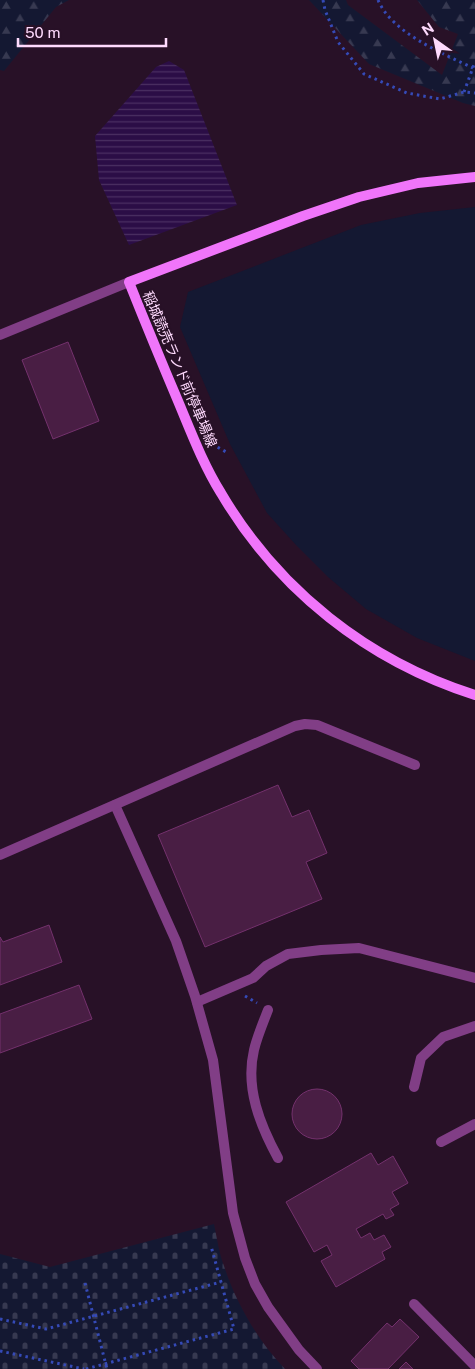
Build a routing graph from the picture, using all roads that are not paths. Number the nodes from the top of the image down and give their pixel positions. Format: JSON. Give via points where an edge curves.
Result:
{"nodes":[{"id":1,"x":475,"y":177,"type":"edge"},
{"id":2,"x":128,"y":282,"type":"junction"},
{"id":3,"x":0,"y":335,"type":"edge"},
{"id":4,"x":475,"y":695,"type":"edge"},
{"id":5,"x":415,"y":765,"type":"dead end"},
{"id":6,"x":115,"y":804,"type":"junction"},
{"id":7,"x":0,"y":855,"type":"edge"},
{"id":8,"x":475,"y":978,"type":"edge"},
{"id":9,"x":197,"y":1002,"type":"junction"},
{"id":10,"x":268,"y":1010,"type":"road end"},
{"id":11,"x":475,"y":1026,"type":"edge"},
{"id":12,"x":414,"y":1087,"type":"dead end"},
{"id":13,"x":475,"y":1124,"type":"edge"},
{"id":14,"x":440,"y":1142,"type":"dead end"},
{"id":15,"x":278,"y":1158,"type":"dead end"},
{"id":16,"x":414,"y":1304,"type":"dead end"},
{"id":17,"x":475,"y":1366,"type":"edge"},
{"id":18,"x":317,"y":1369,"type":"edge"}],
"edges":[{"from":1,"to":2,"type":"main road","name":"稲城読売ランド前停車場線","via":[[418,183],[359,197]]},
{"from":2,"to":3,"type":"street"},
{"from":2,"to":4,"type":"main road","name":"稲城読売ランド前停車場線","via":[[220,492],[282,577],[339,627],[370,647],[409,669]]},
{"from":5,"to":6,"type":"street","via":[[317,725],[305,724]]},
{"from":6,"to":7,"type":"street"},
{"from":6,"to":9,"type":"street","via":[[176,942]]},
{"from":8,"to":9,"type":"street","via":[[359,948],[330,950],[288,954],[266,966],[253,978]]},
{"from":9,"to":18,"type":"street","via":[[213,1060],[233,1213],[245,1258],[268,1307]]},
{"from":10,"to":15,"type":"street","via":[[254,1051],[251,1073],[259,1118]]},
{"from":11,"to":12,"type":"street","via":[[443,1037],[422,1058]]},
{"from":13,"to":14,"type":"street"},
{"from":16,"to":17,"type":"street"}]}
